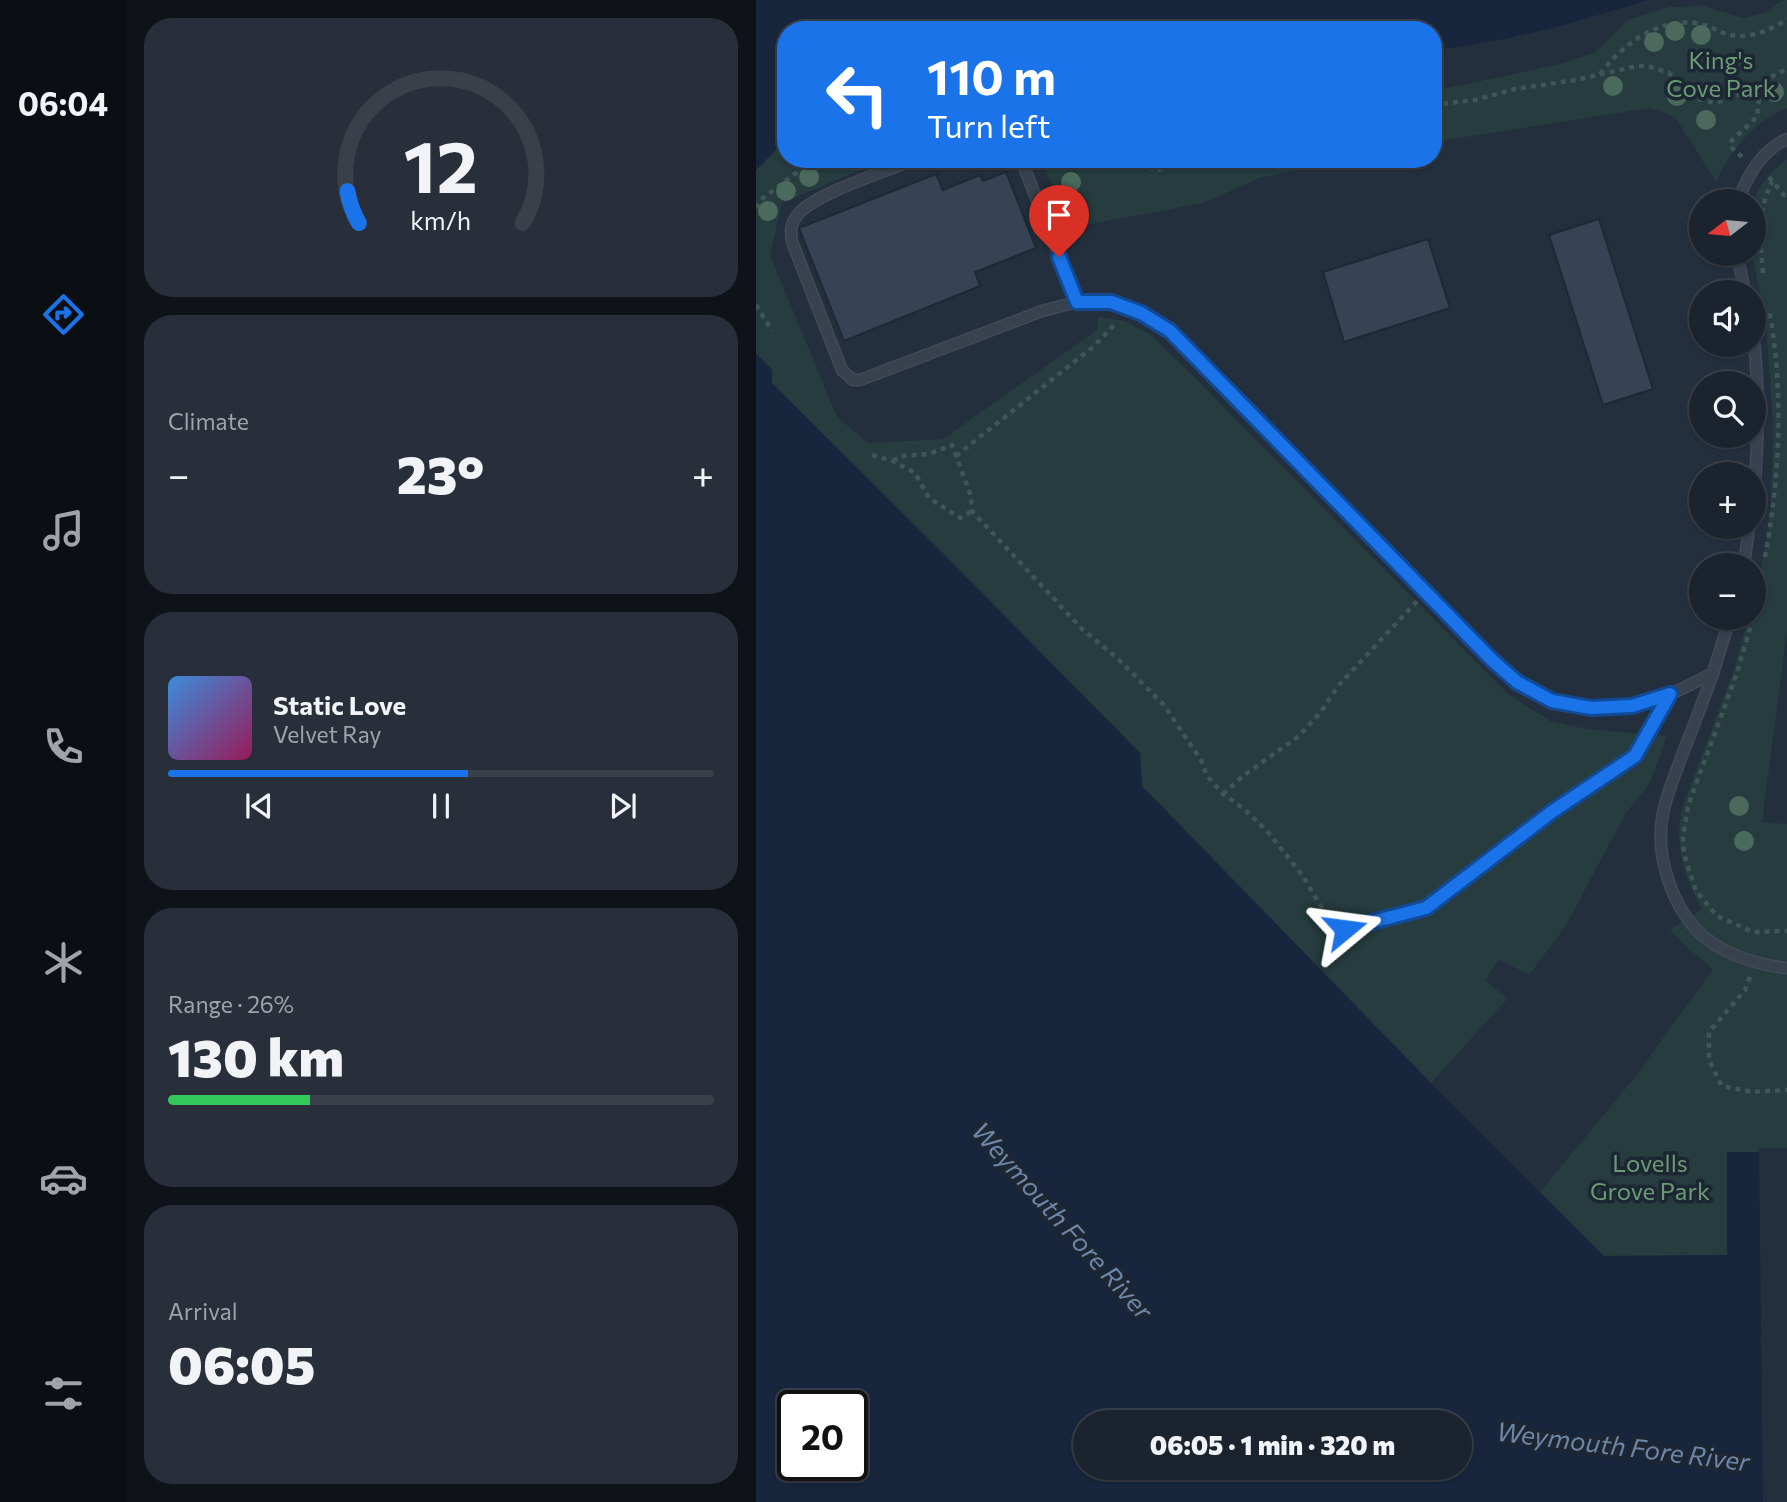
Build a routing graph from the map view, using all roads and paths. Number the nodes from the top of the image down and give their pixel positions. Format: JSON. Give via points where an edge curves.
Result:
{"nodes":[{"id":1,"x":1787,"y":19,"type":"edge"},
{"id":2,"x":1787,"y":69,"type":"edge"},
{"id":3,"x":1600,"y":74,"type":"junction"},
{"id":4,"x":1442,"y":103,"type":"edge"},
{"id":5,"x":1787,"y":139,"type":"edge"},
{"id":6,"x":803,"y":168,"type":"edge"},
{"id":7,"x":893,"y":168,"type":"edge"},
{"id":8,"x":1024,"y":168,"type":"edge"},
{"id":9,"x":1772,"y":181,"type":"dead end"},
{"id":10,"x":1742,"y":189,"type":"edge"},
{"id":11,"x":756,"y":208,"type":"edge"},
{"id":12,"x":1763,"y":272,"type":"dead end"},
{"id":13,"x":1077,"y":302,"type":"junction"},
{"id":14,"x":756,"y":305,"type":"edge"},
{"id":15,"x":1130,"y":309,"type":"junction"},
{"id":16,"x":772,"y":331,"type":"dead end"},
{"id":17,"x":1755,"y":357,"type":"edge"},
{"id":18,"x":872,"y":455,"type":"dead end"},
{"id":19,"x":956,"y":456,"type":"junction"},
{"id":20,"x":893,"y":461,"type":"junction"},
{"id":21,"x":1757,"y":462,"type":"edge"},
{"id":22,"x":972,"y":510,"type":"junction"},
{"id":23,"x":1427,"y":591,"type":"junction"},
{"id":24,"x":1726,"y":630,"type":"edge"},
{"id":25,"x":1750,"y":630,"type":"edge"},
{"id":26,"x":1713,"y":673,"type":"junction"},
{"id":27,"x":1670,"y":694,"type":"junction"},
{"id":28,"x":1223,"y":794,"type":"junction"},
{"id":29,"x":1345,"y":929,"type":"joint"},
{"id":30,"x":1787,"y":931,"type":"edge"},
{"id":31,"x":1755,"y":962,"type":"junction"},
{"id":32,"x":1787,"y":968,"type":"edge"},
{"id":33,"x":1787,"y":1090,"type":"edge"}],
"edges":[{"from":1,"to":3,"type":"path","via":[[1769,30],[1741,36],[1701,24],[1660,28],[1632,40]]},
{"from":2,"to":3,"type":"path","via":[[1756,89],[1715,103],[1699,99],[1658,69],[1637,66]]},
{"from":3,"to":4,"type":"path"},
{"from":5,"to":10,"type":"lane","via":[[1775,144],[1755,166]]},
{"from":6,"to":11,"type":"path"},
{"from":7,"to":13,"type":"lane","via":[[817,200],[799,213],[790,228],[842,370],[853,380]]},
{"from":8,"to":13,"type":"lane"},
{"from":9,"to":12,"type":"path","via":[[1763,201],[1759,230]]},
{"from":13,"to":15,"type":"lane","via":[[1111,302]]},
{"from":14,"to":16,"type":"path"},
{"from":15,"to":19,"type":"path","via":[[1093,347]]},
{"from":15,"to":23,"type":"lane","via":[[1170,331]]},
{"from":17,"to":21,"type":"lane"},
{"from":18,"to":20,"type":"path"},
{"from":19,"to":20,"type":"path","via":[[951,445]]},
{"from":19,"to":22,"type":"path"},
{"from":20,"to":22,"type":"path","via":[[915,473],[929,498],[948,512],[960,517]]},
{"from":22,"to":28,"type":"path","via":[[1083,630],[1164,705]]},
{"from":23,"to":27,"type":"lane","via":[[1517,682],[1552,701],[1591,708],[1632,706]]},
{"from":23,"to":28,"type":"path","via":[[1339,685],[1299,736]]},
{"from":24,"to":26,"type":"lane"},
{"from":25,"to":30,"type":"path","via":[[1688,806],[1684,854],[1696,891],[1717,916],[1753,932]]},
{"from":26,"to":27,"type":"lane"},
{"from":26,"to":31,"type":"lane","via":[[1668,794],[1661,821],[1662,855],[1669,887],[1703,935]]},
{"from":27,"to":29,"type":"lane","via":[[1635,756],[1553,811],[1426,908]]},
{"from":28,"to":29,"type":"path","via":[[1267,831],[1320,905]]},
{"from":31,"to":32,"type":"lane"},
{"from":31,"to":33,"type":"path","via":[[1745,990],[1709,1032],[1709,1060],[1722,1086],[1753,1093]]}]}
